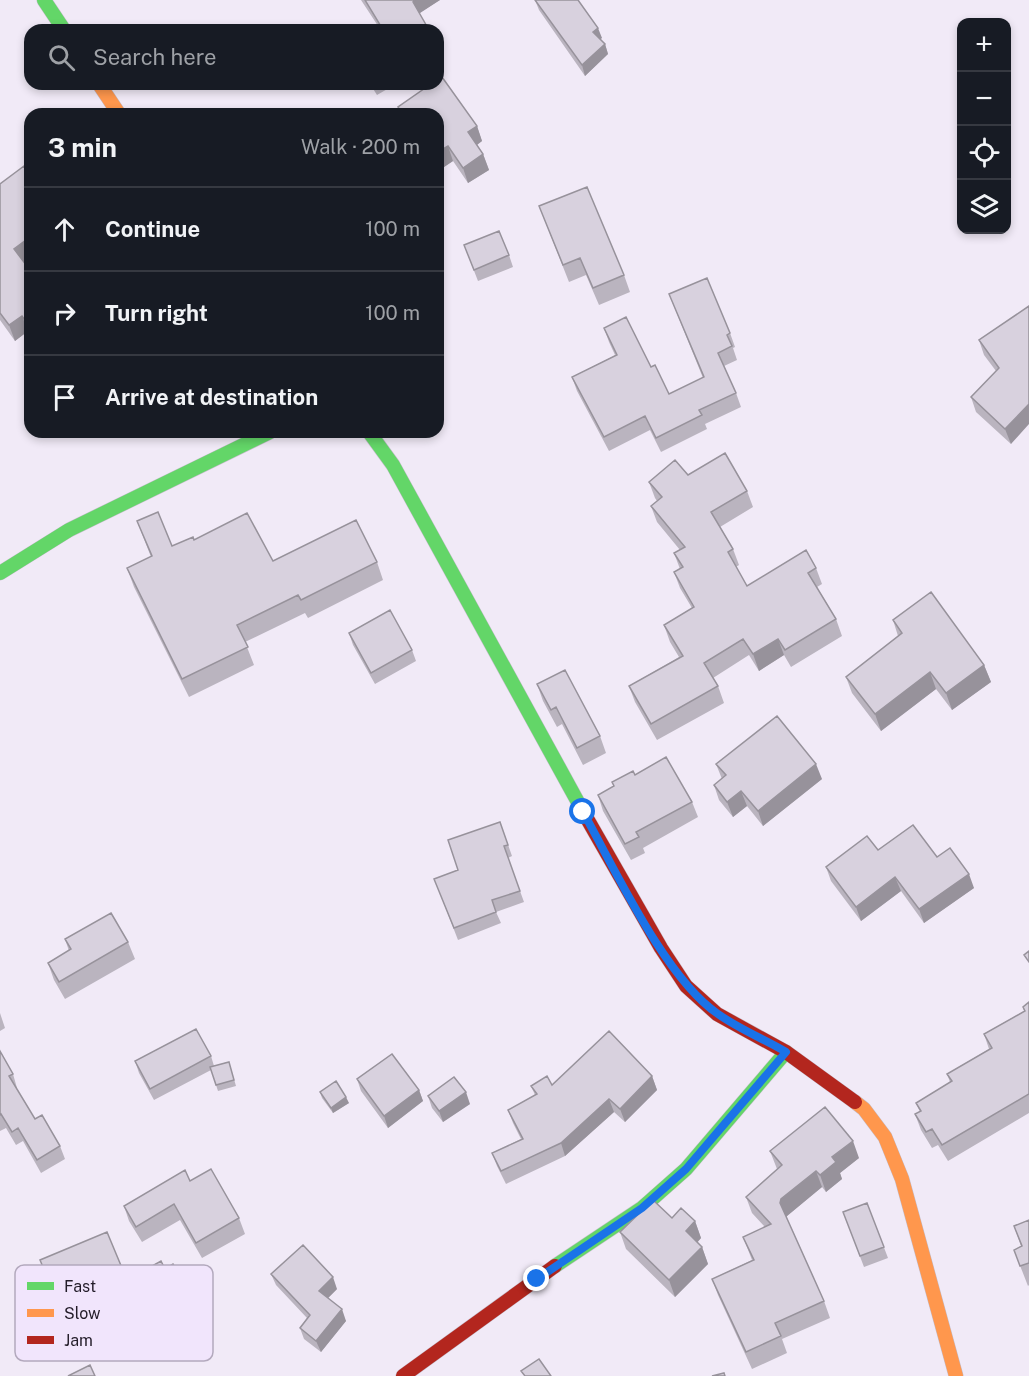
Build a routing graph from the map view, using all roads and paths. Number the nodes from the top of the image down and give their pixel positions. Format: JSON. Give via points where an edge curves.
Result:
{"nodes":[{"id":1,"x":44,"y":0,"type":"edge"},
{"id":2,"x":60,"y":24,"type":"edge"},
{"id":3,"x":103,"y":90,"type":"edge"},
{"id":4,"x":115,"y":108,"type":"edge"},
{"id":5,"x":258,"y":438,"type":"edge"},
{"id":6,"x":373,"y":438,"type":"edge"},
{"id":7,"x":0,"y":573,"type":"edge"},
{"id":8,"x":786,"y":1052,"type":"junction"},
{"id":9,"x":403,"y":1376,"type":"edge"},
{"id":10,"x":956,"y":1376,"type":"edge"}],
"edges":[{"from":1,"to":2,"type":"street"},
{"from":3,"to":4,"type":"street"},
{"from":5,"to":7,"type":"street","via":[[69,530]]},
{"from":6,"to":8,"type":"street","via":[[393,465],[667,958],[686,986],[717,1014]]},
{"from":8,"to":9,"type":"street","via":[[686,1169],[642,1208]]},
{"from":8,"to":10,"type":"street","via":[[864,1109],[885,1137],[903,1179]]}]}
